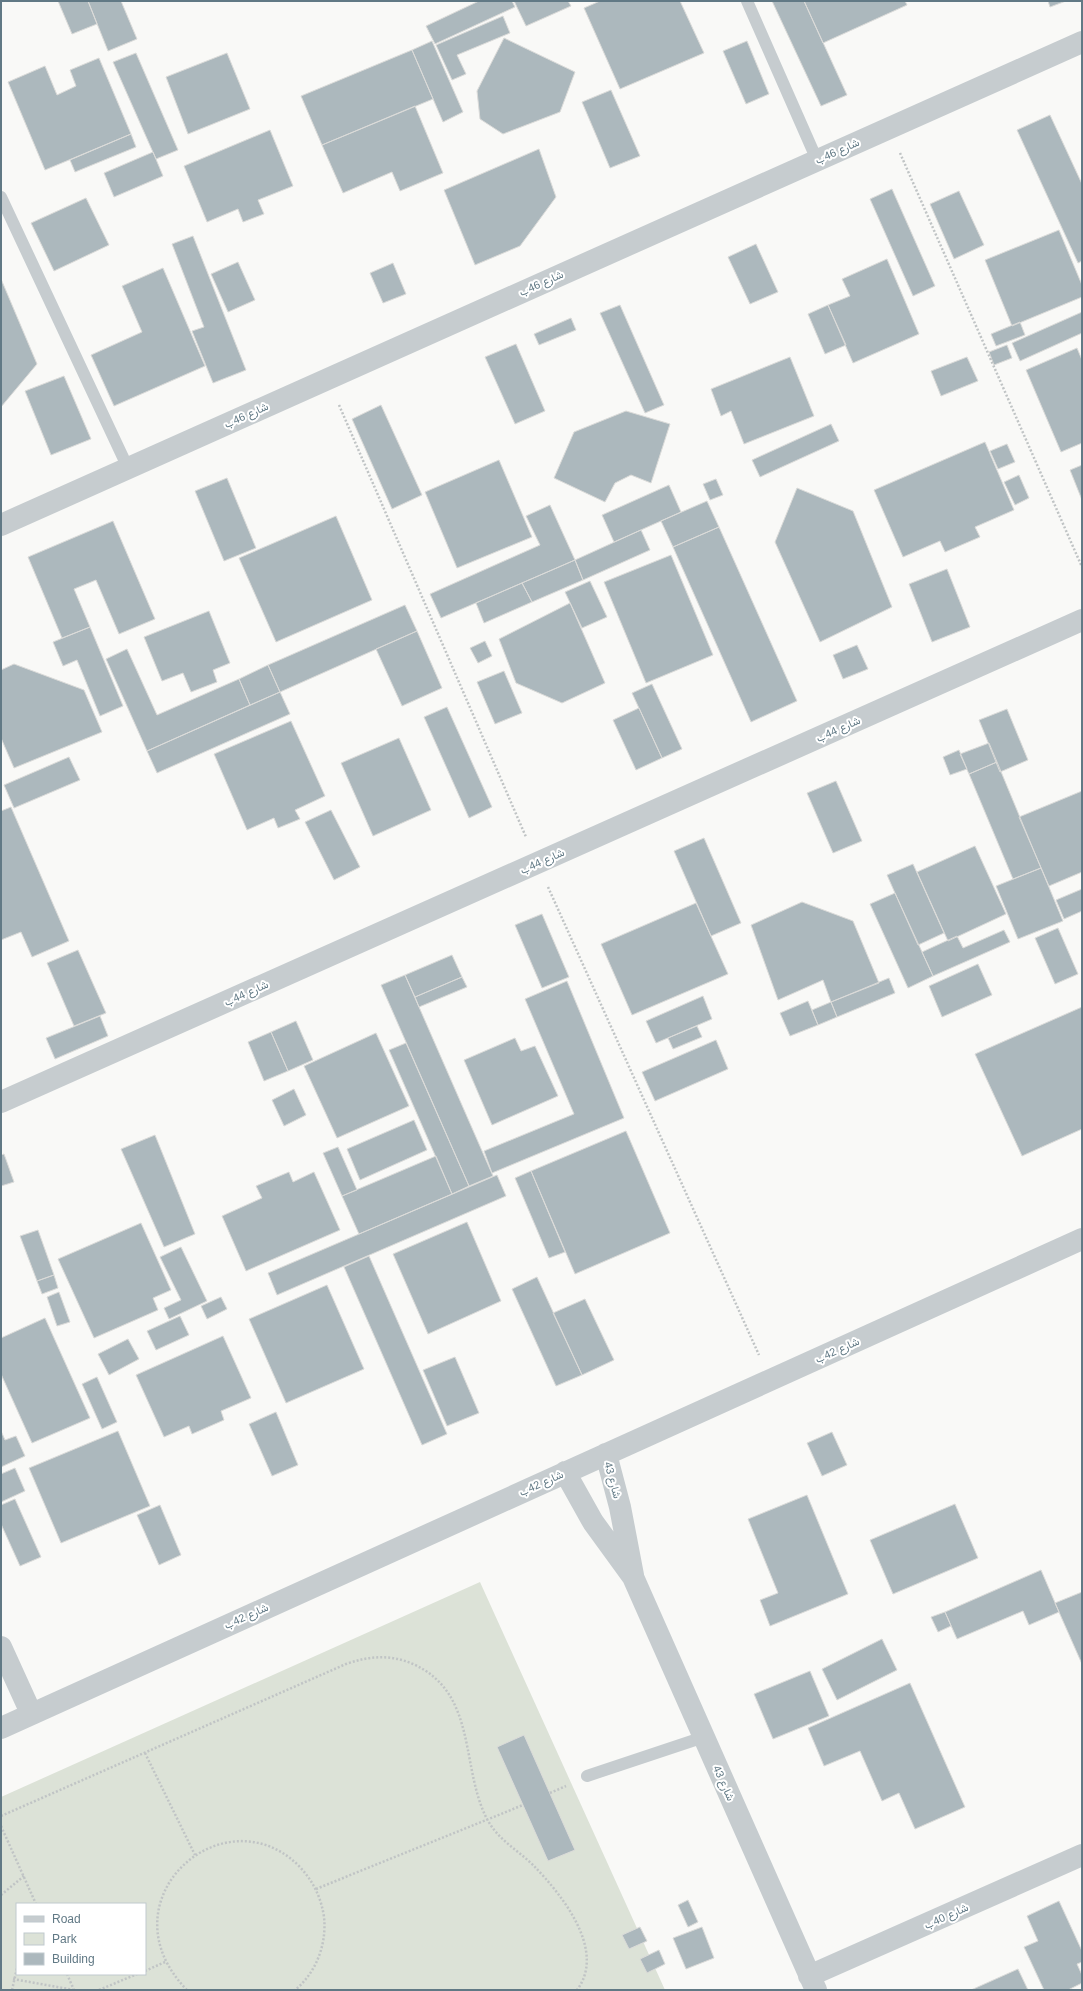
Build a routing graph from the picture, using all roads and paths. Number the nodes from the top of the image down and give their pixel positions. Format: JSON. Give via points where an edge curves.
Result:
{"nodes":[{"id":1,"x":747,"y":1,"type":"edge"},
{"id":2,"x":1082,"y":42,"type":"edge"},
{"id":3,"x":889,"y":128,"type":"junction"},
{"id":4,"x":817,"y":160,"type":"junction"},
{"id":5,"x":1,"y":197,"type":"edge"},
{"id":6,"x":128,"y":468,"type":"junction"},
{"id":7,"x":1,"y":525,"type":"edge"},
{"id":8,"x":1082,"y":567,"type":"edge"},
{"id":9,"x":1082,"y":620,"type":"edge"},
{"id":10,"x":1,"y":1102,"type":"edge"},
{"id":11,"x":1082,"y":1239,"type":"edge"},
{"id":12,"x":606,"y":1454,"type":"junction"},
{"id":13,"x":565,"y":1472,"type":"junction"},
{"id":14,"x":633,"y":1577,"type":"junction"},
{"id":15,"x":1,"y":1647,"type":"edge"},
{"id":16,"x":31,"y":1713,"type":"junction"},
{"id":17,"x":1,"y":1728,"type":"edge"},
{"id":18,"x":704,"y":1737,"type":"junction"},
{"id":19,"x":145,"y":1753,"type":"junction"},
{"id":20,"x":587,"y":1776,"type":"dead end"},
{"id":21,"x":523,"y":1804,"type":"dead end"},
{"id":22,"x":1,"y":1816,"type":"edge"},
{"id":23,"x":488,"y":1820,"type":"junction"},
{"id":24,"x":1,"y":1826,"type":"edge"},
{"id":25,"x":195,"y":1855,"type":"junction"},
{"id":26,"x":1082,"y":1855,"type":"edge"},
{"id":27,"x":24,"y":1876,"type":"junction"},
{"id":28,"x":316,"y":1889,"type":"junction"},
{"id":29,"x":1,"y":1895,"type":"edge"},
{"id":30,"x":36,"y":1903,"type":"edge"},
{"id":31,"x":165,"y":1962,"type":"junction"},
{"id":32,"x":146,"y":1971,"type":"edge"},
{"id":33,"x":16,"y":1972,"type":"edge"},
{"id":34,"x":67,"y":1975,"type":"edge"},
{"id":35,"x":135,"y":1975,"type":"edge"},
{"id":36,"x":14,"y":1979,"type":"junction"},
{"id":37,"x":812,"y":1983,"type":"edge"},
{"id":38,"x":296,"y":1989,"type":"edge"},
{"id":39,"x":12,"y":1990,"type":"edge"},
{"id":40,"x":74,"y":1990,"type":"edge"},
{"id":41,"x":99,"y":1990,"type":"edge"},
{"id":42,"x":187,"y":1990,"type":"edge"},
{"id":43,"x":577,"y":1990,"type":"edge"}],
"edges":[{"from":1,"to":4,"type":"lane"},
{"from":2,"to":3,"type":"street","name":"شارع 46ب"},
{"from":3,"to":4,"type":"street","name":"شارع 46ب"},
{"from":3,"to":8,"type":"path"},
{"from":4,"to":6,"type":"street","name":"شارع 46ب"},
{"from":5,"to":6,"type":"lane"},
{"from":6,"to":7,"type":"street","name":"شارع 46ب"},
{"from":9,"to":10,"type":"street","name":"شارع 44ب"},
{"from":11,"to":12,"type":"street","name":"شارع 42ب"},
{"from":12,"to":13,"type":"street","name":"شارع 42ب"},
{"from":12,"to":14,"type":"street","name":"شارع 43","via":[[622,1514]]},
{"from":13,"to":14,"type":"street","name":"شارع 43","via":[[593,1522]]},
{"from":13,"to":16,"type":"street","name":"شارع 42ب"},
{"from":14,"to":18,"type":"street","name":"شارع 43"},
{"from":15,"to":16,"type":"street"},
{"from":16,"to":17,"type":"street","name":"شارع 42ب"},
{"from":18,"to":20,"type":"lane"},
{"from":18,"to":37,"type":"street","name":"شارع 43"},
{"from":19,"to":22,"type":"path"},
{"from":19,"to":23,"type":"path","via":[[346,1664],[364,1658],[402,1659],[420,1667],[448,1692],[464,1725],[479,1798]]},
{"from":19,"to":25,"type":"path"},
{"from":21,"to":23,"type":"path"},
{"from":23,"to":28,"type":"path"},
{"from":23,"to":43,"type":"path","via":[[506,1842],[548,1882],[574,1918],[586,1947],[587,1961],[585,1975]]},
{"from":24,"to":27,"type":"path"},
{"from":25,"to":28,"type":"path","via":[[213,1846],[233,1842],[273,1848],[290,1858]]},
{"from":25,"to":31,"type":"path","via":[[179,1868],[167,1885],[160,1903],[156,1923]]},
{"from":26,"to":37,"type":"street","name":"شارع 40ب"},
{"from":27,"to":29,"type":"path"},
{"from":27,"to":30,"type":"path"},
{"from":28,"to":38,"type":"path","via":[[325,1924],[323,1942],[318,1960]]},
{"from":31,"to":32,"type":"path"},
{"from":31,"to":42,"type":"path","via":[[175,1978]]},
{"from":33,"to":36,"type":"path"},
{"from":34,"to":40,"type":"path"},
{"from":35,"to":41,"type":"path"},
{"from":36,"to":39,"type":"path"},
{"from":36,"to":40,"type":"path"}]}
